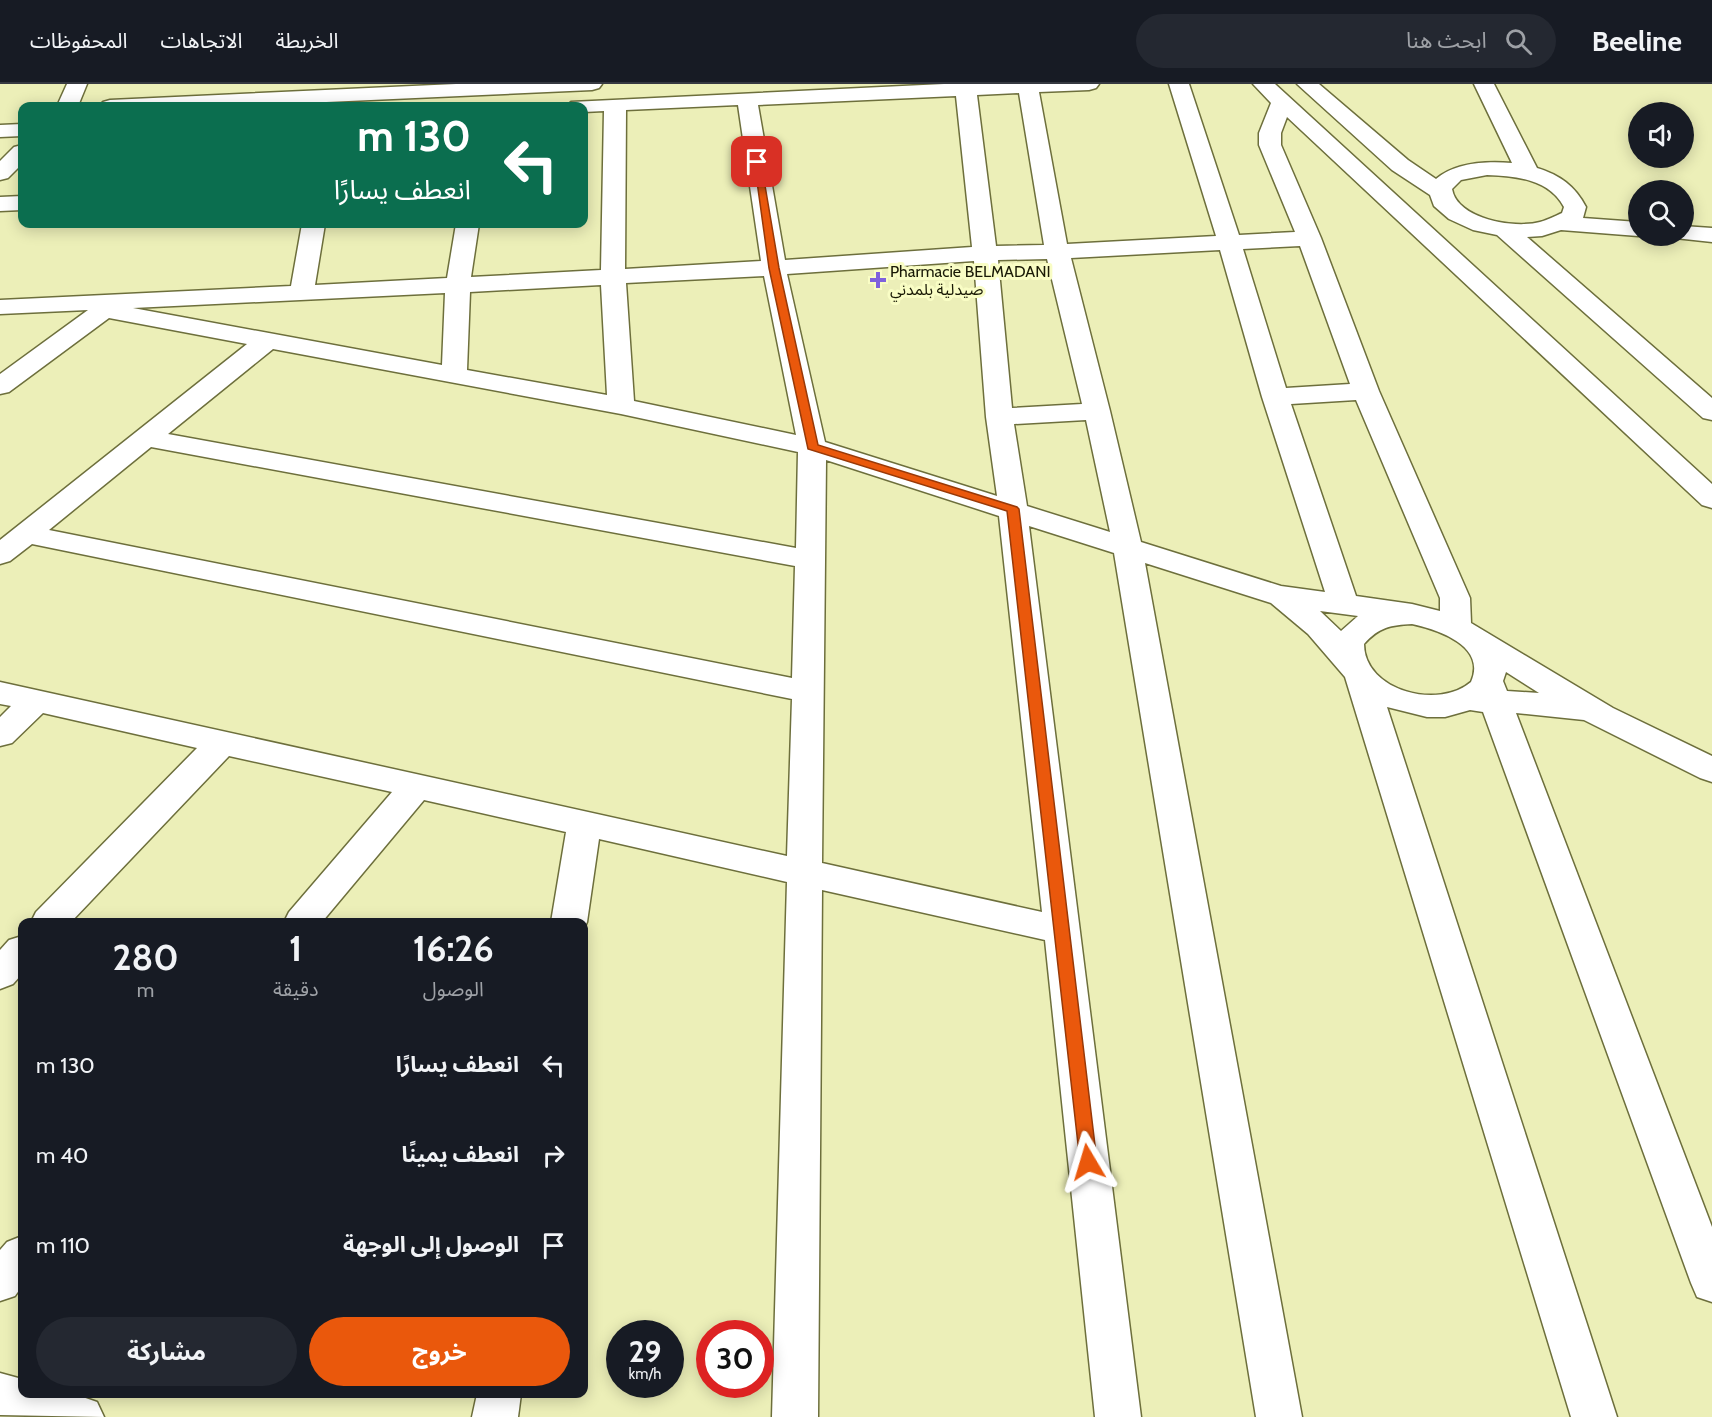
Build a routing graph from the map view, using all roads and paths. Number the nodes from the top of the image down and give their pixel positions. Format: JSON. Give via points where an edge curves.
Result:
{"nodes":[{"id":1,"x":77,"y":84,"type":"edge"},
{"id":2,"x":592,"y":84,"type":"edge"},
{"id":3,"x":1089,"y":84,"type":"edge"},
{"id":4,"x":1179,"y":84,"type":"edge"},
{"id":5,"x":1263,"y":84,"type":"edge"},
{"id":6,"x":1307,"y":84,"type":"edge"},
{"id":7,"x":1484,"y":84,"type":"edge"},
{"id":8,"x":1028,"y":87,"type":"junction"},
{"id":9,"x":368,"y":90,"type":"edge"},
{"id":10,"x":966,"y":90,"type":"junction"},
{"id":11,"x":747,"y":99,"type":"junction"},
{"id":12,"x":70,"y":102,"type":"edge"},
{"id":13,"x":174,"y":102,"type":"edge"},
{"id":14,"x":1282,"y":102,"type":"junction"},
{"id":15,"x":615,"y":105,"type":"junction"},
{"id":16,"x":588,"y":106,"type":"edge"},
{"id":17,"x":18,"y":110,"type":"edge"},
{"id":18,"x":0,"y":111,"type":"edge"},
{"id":19,"x":18,"y":130,"type":"edge"},
{"id":20,"x":0,"y":131,"type":"edge"},
{"id":21,"x":18,"y":156,"type":"edge"},
{"id":22,"x":0,"y":173,"type":"edge"},
{"id":23,"x":1528,"y":173,"type":"junction"},
{"id":24,"x":1438,"y":190,"type":"junction"},
{"id":25,"x":18,"y":203,"type":"edge"},
{"id":26,"x":0,"y":204,"type":"edge"},
{"id":27,"x":1562,"y":223,"type":"junction"},
{"id":28,"x":312,"y":228,"type":"edge"},
{"id":29,"x":466,"y":228,"type":"edge"},
{"id":30,"x":1628,"y":228,"type":"edge"},
{"id":31,"x":1504,"y":230,"type":"junction"},
{"id":32,"x":1694,"y":234,"type":"edge"},
{"id":33,"x":1712,"y":235,"type":"edge"},
{"id":34,"x":1309,"y":238,"type":"junction"},
{"id":35,"x":1229,"y":241,"type":"junction"},
{"id":36,"x":1056,"y":252,"type":"junction"},
{"id":37,"x":985,"y":253,"type":"junction"},
{"id":38,"x":774,"y":268,"type":"junction"},
{"id":39,"x":613,"y":275,"type":"junction"},
{"id":40,"x":458,"y":285,"type":"junction"},
{"id":41,"x":302,"y":292,"type":"junction"},
{"id":42,"x":111,"y":305,"type":"junction"},
{"id":43,"x":0,"y":307,"type":"edge"},
{"id":44,"x":267,"y":341,"type":"junction"},
{"id":45,"x":453,"y":376,"type":"junction"},
{"id":46,"x":0,"y":386,"type":"edge"},
{"id":47,"x":1366,"y":391,"type":"junction"},
{"id":48,"x":1275,"y":397,"type":"junction"},
{"id":49,"x":621,"y":406,"type":"junction"},
{"id":50,"x":1097,"y":411,"type":"junction"},
{"id":51,"x":1712,"y":412,"type":"edge"},
{"id":52,"x":999,"y":417,"type":"junction"},
{"id":53,"x":146,"y":438,"type":"junction"},
{"id":54,"x":812,"y":447,"type":"junction"},
{"id":55,"x":1712,"y":499,"type":"edge"},
{"id":56,"x":1013,"y":509,"type":"junction"},
{"id":57,"x":26,"y":534,"type":"junction"},
{"id":58,"x":1128,"y":549,"type":"junction"},
{"id":59,"x":0,"y":555,"type":"edge"},
{"id":60,"x":810,"y":560,"type":"junction"},
{"id":61,"x":1278,"y":595,"type":"junction"},
{"id":62,"x":1344,"y":605,"type":"junction"},
{"id":63,"x":1412,"y":614,"type":"junction"},
{"id":64,"x":1466,"y":633,"type":"junction"},
{"id":65,"x":1355,"y":670,"type":"junction"},
{"id":66,"x":808,"y":692,"type":"junction"},
{"id":67,"x":0,"y":693,"type":"edge"},
{"id":68,"x":1482,"y":695,"type":"junction"},
{"id":69,"x":37,"y":701,"type":"junction"},
{"id":70,"x":1602,"y":716,"type":"junction"},
{"id":71,"x":0,"y":735,"type":"edge"},
{"id":72,"x":222,"y":743,"type":"junction"},
{"id":73,"x":1712,"y":770,"type":"edge"},
{"id":74,"x":417,"y":786,"type":"junction"},
{"id":75,"x":584,"y":825,"type":"junction"},
{"id":76,"x":805,"y":874,"type":"junction"},
{"id":77,"x":53,"y":918,"type":"edge"},
{"id":78,"x":305,"y":918,"type":"edge"},
{"id":79,"x":570,"y":918,"type":"edge"},
{"id":80,"x":1062,"y":930,"type":"junction"},
{"id":81,"x":18,"y":954,"type":"edge"},
{"id":82,"x":0,"y":974,"type":"edge"},
{"id":83,"x":18,"y":1261,"type":"edge"},
{"id":84,"x":0,"y":1282,"type":"edge"},
{"id":85,"x":1712,"y":1282,"type":"edge"},
{"id":86,"x":0,"y":1394,"type":"edge"},
{"id":87,"x":498,"y":1398,"type":"edge"},
{"id":88,"x":81,"y":1417,"type":"edge"},
{"id":89,"x":495,"y":1417,"type":"edge"},
{"id":90,"x":795,"y":1417,"type":"edge"},
{"id":91,"x":1118,"y":1417,"type":"edge"},
{"id":92,"x":1279,"y":1417,"type":"edge"},
{"id":93,"x":1594,"y":1417,"type":"edge"}],
"edges":[{"from":1,"to":12,"type":"street"},
{"from":2,"to":9,"type":"street"},
{"from":3,"to":8,"type":"street"},
{"from":4,"to":35,"type":"street"},
{"from":5,"to":14,"type":"street"},
{"from":6,"to":24,"type":"street","via":[[1400,165]]},
{"from":7,"to":23,"type":"street"},
{"from":8,"to":10,"type":"street"},
{"from":8,"to":36,"type":"street"},
{"from":9,"to":13,"type":"street"},
{"from":10,"to":11,"type":"street"},
{"from":10,"to":37,"type":"street"},
{"from":11,"to":15,"type":"street"},
{"from":11,"to":38,"type":"street"},
{"from":14,"to":34,"type":"street","via":[[1270,133],[1270,145]]},
{"from":14,"to":55,"type":"street"},
{"from":15,"to":16,"type":"street"},
{"from":15,"to":39,"type":"street"},
{"from":17,"to":18,"type":"street"},
{"from":19,"to":20,"type":"street"},
{"from":21,"to":22,"type":"street"},
{"from":23,"to":24,"type":"street","via":[[1468,169],[1452,174]]},
{"from":23,"to":27,"type":"street","via":[[1562,188],[1571,197],[1575,207],[1572,217]]},
{"from":24,"to":31,"type":"street","via":[[1440,200],[1449,210],[1464,219]]},
{"from":25,"to":26,"type":"street"},
{"from":27,"to":30,"type":"street"},
{"from":27,"to":31,"type":"street","via":[[1546,229]]},
{"from":28,"to":41,"type":"street"},
{"from":29,"to":40,"type":"street"},
{"from":31,"to":51,"type":"street"},
{"from":32,"to":33,"type":"street"},
{"from":34,"to":35,"type":"street"},
{"from":34,"to":47,"type":"street"},
{"from":35,"to":36,"type":"street"},
{"from":35,"to":48,"type":"street"},
{"from":36,"to":37,"type":"street"},
{"from":36,"to":50,"type":"street"},
{"from":37,"to":38,"type":"street"},
{"from":37,"to":52,"type":"street"},
{"from":38,"to":39,"type":"street"},
{"from":38,"to":54,"type":"street"},
{"from":39,"to":40,"type":"street"},
{"from":39,"to":49,"type":"street"},
{"from":40,"to":41,"type":"street"},
{"from":40,"to":45,"type":"street"},
{"from":41,"to":42,"type":"street"},
{"from":42,"to":43,"type":"street"},
{"from":42,"to":44,"type":"street"},
{"from":42,"to":46,"type":"street"},
{"from":44,"to":45,"type":"street"},
{"from":44,"to":53,"type":"street"},
{"from":45,"to":49,"type":"street"},
{"from":47,"to":48,"type":"street"},
{"from":47,"to":64,"type":"street","via":[[1455,598]]},
{"from":48,"to":62,"type":"street"},
{"from":49,"to":54,"type":"street"},
{"from":50,"to":52,"type":"street"},
{"from":50,"to":58,"type":"street"},
{"from":52,"to":56,"type":"street"},
{"from":53,"to":57,"type":"street"},
{"from":53,"to":60,"type":"street"},
{"from":54,"to":56,"type":"street"},
{"from":54,"to":60,"type":"street"},
{"from":56,"to":58,"type":"street"},
{"from":56,"to":80,"type":"street"},
{"from":57,"to":59,"type":"street"},
{"from":57,"to":66,"type":"street"},
{"from":58,"to":61,"type":"street"},
{"from":58,"to":92,"type":"street"},
{"from":60,"to":66,"type":"street"},
{"from":61,"to":62,"type":"street"},
{"from":61,"to":65,"type":"street","via":[[1332,637]]},
{"from":62,"to":63,"type":"street"},
{"from":63,"to":64,"type":"street","via":[[1435,618]]},
{"from":63,"to":65,"type":"street","via":[[1383,616],[1361,626],[1349,642]]},
{"from":64,"to":68,"type":"street","via":[[1486,654],[1491,668]]},
{"from":64,"to":70,"type":"street"},
{"from":65,"to":68,"type":"street","via":[[1377,690],[1420,705],[1442,706]]},
{"from":65,"to":93,"type":"street"},
{"from":66,"to":76,"type":"street"},
{"from":67,"to":69,"type":"street"},
{"from":68,"to":70,"type":"street"},
{"from":68,"to":85,"type":"street"},
{"from":69,"to":71,"type":"street"},
{"from":69,"to":72,"type":"street"},
{"from":70,"to":73,"type":"street"},
{"from":72,"to":74,"type":"street"},
{"from":72,"to":77,"type":"street"},
{"from":74,"to":75,"type":"street"},
{"from":74,"to":78,"type":"street"},
{"from":75,"to":76,"type":"street"},
{"from":75,"to":79,"type":"street"},
{"from":76,"to":80,"type":"street"},
{"from":76,"to":90,"type":"street"},
{"from":80,"to":91,"type":"street"},
{"from":81,"to":82,"type":"street"},
{"from":83,"to":84,"type":"street"},
{"from":86,"to":88,"type":"street"},
{"from":87,"to":89,"type":"street"}]}
